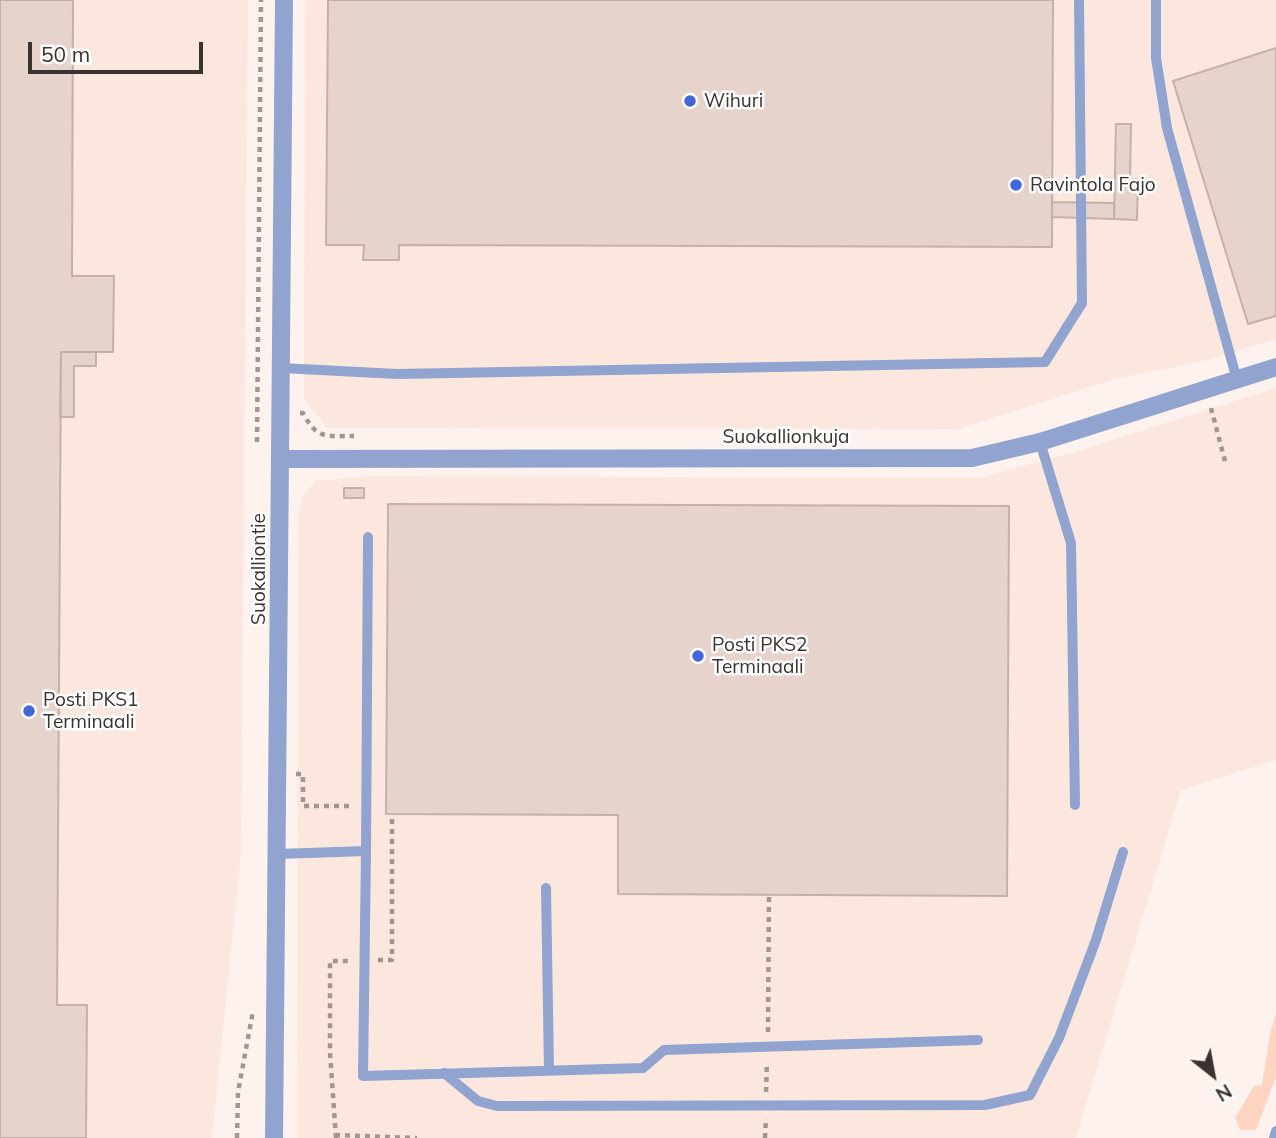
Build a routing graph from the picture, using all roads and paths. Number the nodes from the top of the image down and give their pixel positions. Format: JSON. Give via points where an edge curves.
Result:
{"nodes":[{"id":1,"x":261,"y":0,"type":"edge"},
{"id":2,"x":284,"y":0,"type":"edge"},
{"id":3,"x":1079,"y":0,"type":"edge"},
{"id":4,"x":1156,"y":0,"type":"edge"},
{"id":5,"x":1276,"y":367,"type":"edge"},
{"id":6,"x":282,"y":368,"type":"junction"},
{"id":7,"x":1237,"y":380,"type":"junction"},
{"id":8,"x":1206,"y":389,"type":"junction"},
{"id":9,"x":257,"y":413,"type":"junction"},
{"id":10,"x":282,"y":413,"type":"junction"},
{"id":11,"x":367,"y":436,"type":"dead end"},
{"id":12,"x":1040,"y":442,"type":"junction"},
{"id":13,"x":257,"y":455,"type":"dead end"},
{"id":14,"x":281,"y":459,"type":"junction"},
{"id":15,"x":1226,"y":465,"type":"dead end"},
{"id":16,"x":368,"y":537,"type":"dead end"},
{"id":17,"x":279,"y":774,"type":"junction"},
{"id":18,"x":1075,"y":805,"type":"dead end"},
{"id":19,"x":366,"y":806,"type":"junction"},
{"id":20,"x":366,"y":851,"type":"junction"},
{"id":21,"x":1123,"y":852,"type":"dead end"},
{"id":22,"x":278,"y":854,"type":"junction"},
{"id":23,"x":546,"y":888,"type":"dead end"},
{"id":24,"x":769,"y":895,"type":"dead end"},
{"id":25,"x":254,"y":1008,"type":"dead end"},
{"id":26,"x":978,"y":1040,"type":"dead end"},
{"id":27,"x":767,"y":1047,"type":"junction"},
{"id":28,"x":550,"y":1070,"type":"junction"},
{"id":29,"x":444,"y":1073,"type":"junction"},
{"id":30,"x":766,"y":1105,"type":"junction"},
{"id":31,"x":1276,"y":1131,"type":"edge"},
{"id":32,"x":335,"y":1135,"type":"dead end"},
{"id":33,"x":237,"y":1138,"type":"edge"},
{"id":34,"x":274,"y":1138,"type":"edge"},
{"id":35,"x":417,"y":1138,"type":"edge"},
{"id":36,"x":765,"y":1138,"type":"edge"},
{"id":37,"x":1274,"y":1138,"type":"edge"}],
"edges":[{"from":1,"to":9,"type":"path"},
{"from":2,"to":6,"type":"street","name":"Suokalliontie"},
{"from":3,"to":6,"type":"lane","via":[[1082,303],[1045,362],[397,374]]},
{"from":4,"to":7,"type":"lane","via":[[1156,58],[1167,128]]},
{"from":5,"to":7,"type":"street","name":"Suokallionkuja"},
{"from":6,"to":10,"type":"street","name":"Suokalliontie"},
{"from":7,"to":8,"type":"street","name":"Suokallionkuja"},
{"from":8,"to":12,"type":"street","name":"Suokallionkuja"},
{"from":8,"to":15,"type":"path"},
{"from":9,"to":10,"type":"path"},
{"from":9,"to":13,"type":"path"},
{"from":10,"to":11,"type":"path","via":[[303,413],[311,427],[324,436]]},
{"from":10,"to":14,"type":"street","name":"Suokalliontie"},
{"from":12,"to":14,"type":"street","name":"Suokallionkuja","via":[[972,458]]},
{"from":12,"to":18,"type":"lane","via":[[1071,543]]},
{"from":14,"to":17,"type":"street","name":"Suokalliontie"},
{"from":16,"to":19,"type":"lane"},
{"from":17,"to":19,"type":"path","via":[[303,774],[303,806]]},
{"from":17,"to":22,"type":"street","name":"Suokalliontie"},
{"from":19,"to":20,"type":"lane"},
{"from":20,"to":22,"type":"lane"},
{"from":20,"to":29,"type":"lane","via":[[363,1076]]},
{"from":21,"to":30,"type":"lane","via":[[1097,940],[1059,1038],[1030,1095],[985,1105]]},
{"from":22,"to":34,"type":"street","name":"Suokalliontie"},
{"from":23,"to":28,"type":"lane"},
{"from":24,"to":27,"type":"path"},
{"from":25,"to":33,"type":"path","via":[[238,1092]]},
{"from":26,"to":27,"type":"lane"},
{"from":27,"to":28,"type":"lane","via":[[664,1050],[643,1068]]},
{"from":27,"to":30,"type":"path"},
{"from":28,"to":29,"type":"lane"},
{"from":29,"to":30,"type":"lane","via":[[478,1101],[497,1106]]},
{"from":30,"to":36,"type":"path"},
{"from":31,"to":37,"type":"lane"},
{"from":32,"to":35,"type":"path"}]}
